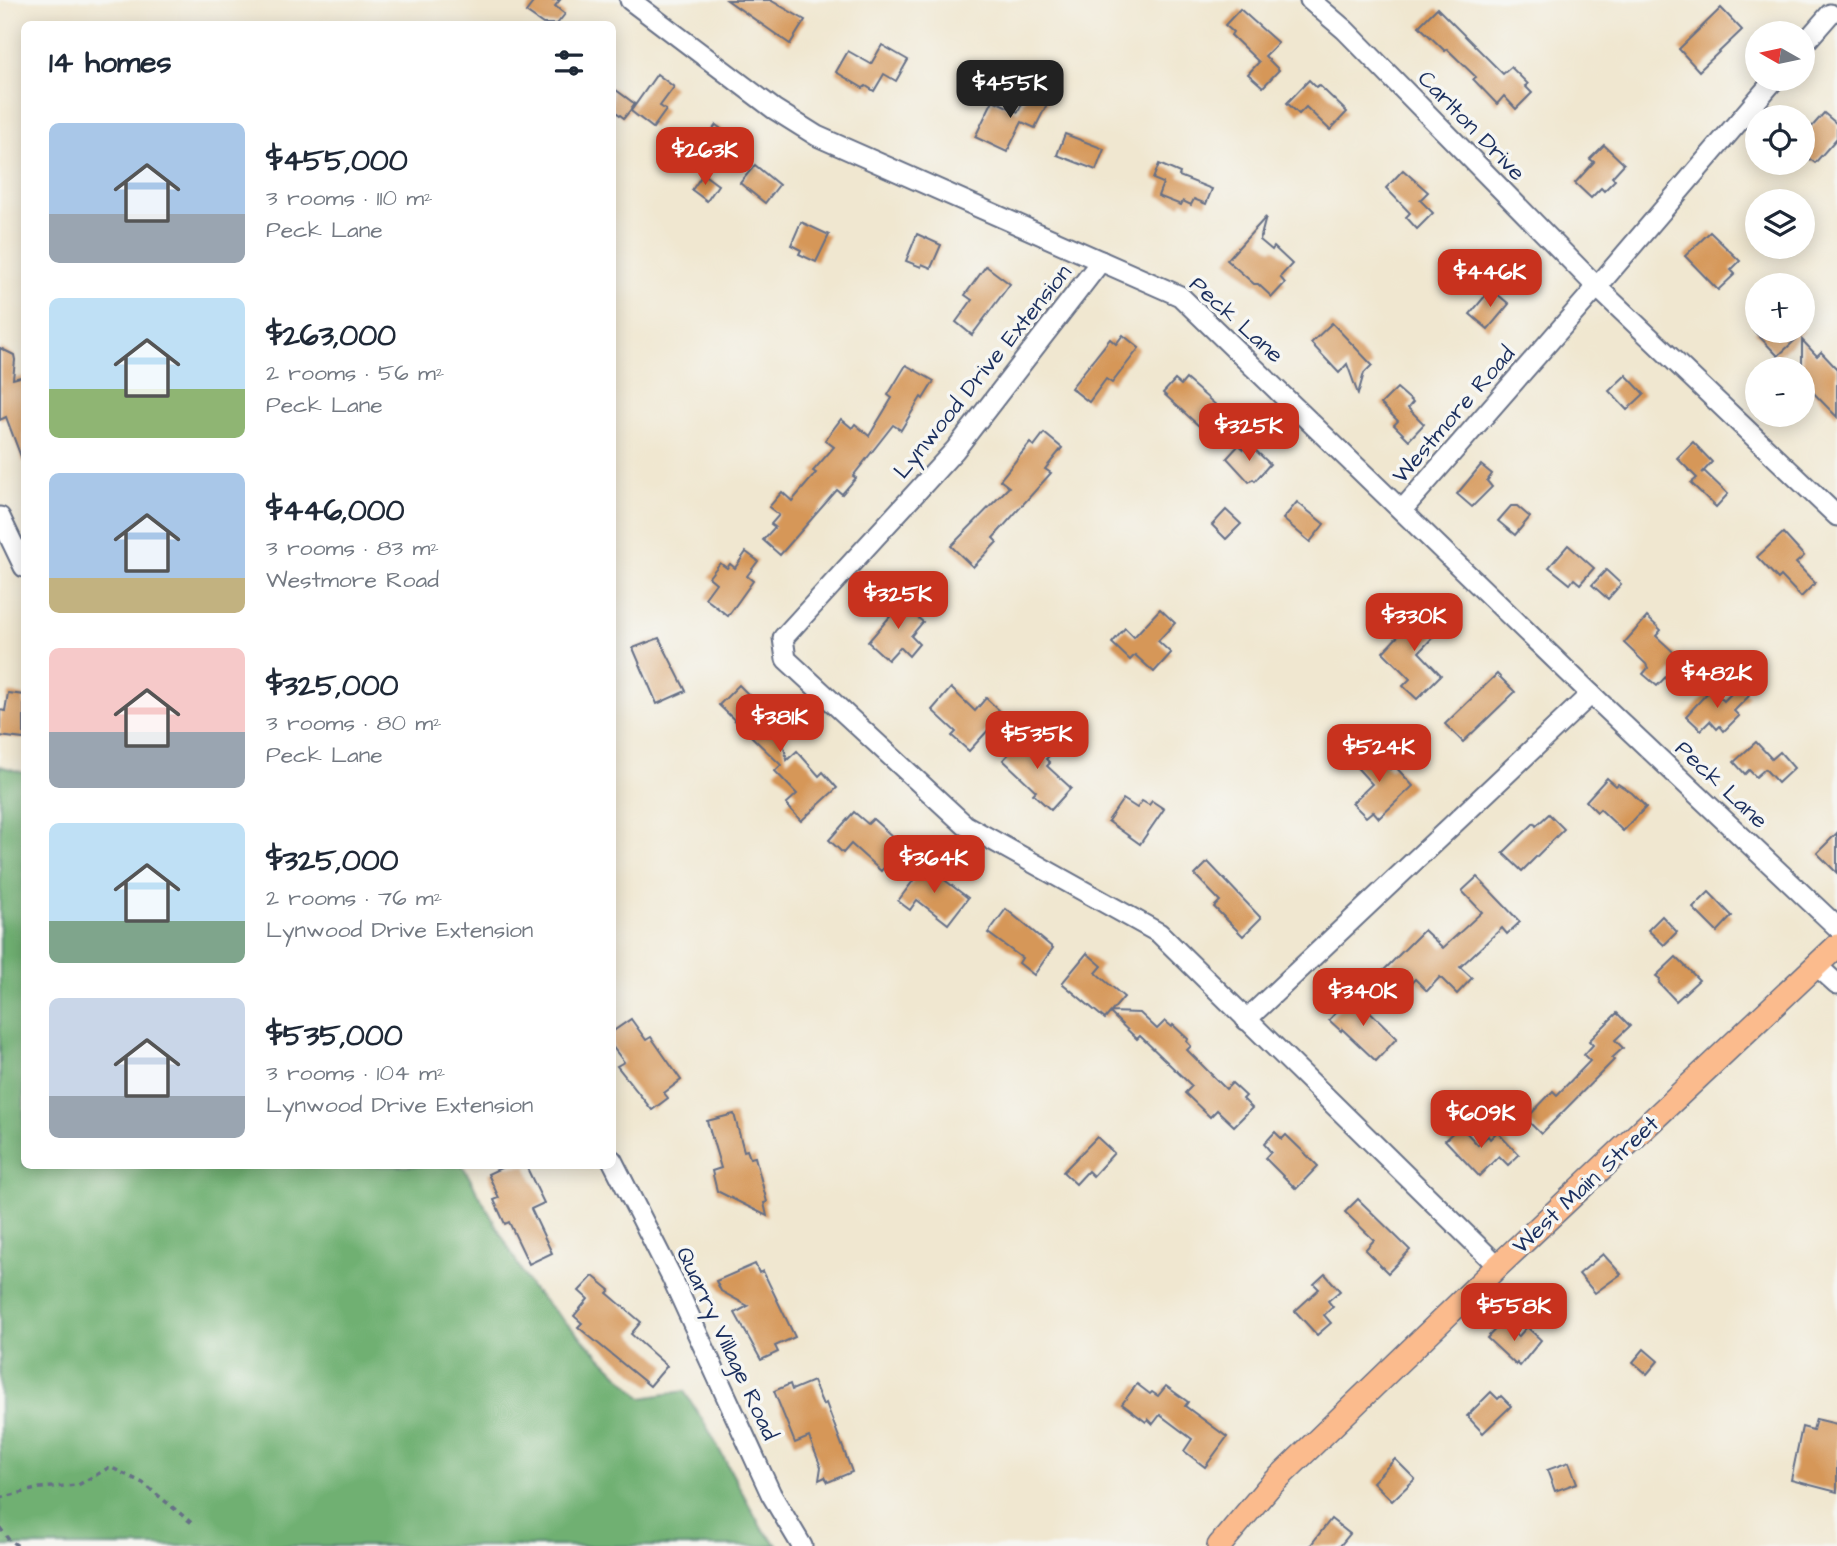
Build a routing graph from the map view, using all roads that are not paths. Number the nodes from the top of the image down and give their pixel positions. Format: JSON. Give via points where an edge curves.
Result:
{"nodes":[{"id":1,"x":630,"y":0,"type":"edge"},
{"id":2,"x":1310,"y":0,"type":"edge"},
{"id":3,"x":1830,"y":14,"type":"dead end"},
{"id":4,"x":1815,"y":31,"type":"edge"},
{"id":5,"x":1764,"y":91,"type":"edge"},
{"id":6,"x":1101,"y":261,"type":"junction"},
{"id":7,"x":1597,"y":287,"type":"junction"},
{"id":8,"x":1402,"y":510,"type":"junction"},
{"id":9,"x":1837,"y":516,"type":"edge"},
{"id":10,"x":0,"y":517,"type":"edge"},
{"id":11,"x":21,"y":561,"type":"edge"},
{"id":12,"x":1591,"y":694,"type":"junction"},
{"id":13,"x":1837,"y":927,"type":"edge"},
{"id":14,"x":1837,"y":946,"type":"edge"},
{"id":15,"x":1816,"y":965,"type":"junction"},
{"id":16,"x":1837,"y":984,"type":"edge"},
{"id":17,"x":1246,"y":1020,"type":"junction"},
{"id":18,"x":616,"y":1168,"type":"edge"},
{"id":19,"x":1497,"y":1266,"type":"junction"},
{"id":20,"x":802,"y":1546,"type":"edge"},
{"id":21,"x":1219,"y":1546,"type":"edge"}],
"edges":[{"from":1,"to":6,"type":"street","name":"Peck Lane","via":[[817,136]]},
{"from":2,"to":7,"type":"street","name":"Carlton Drive","via":[[1345,30]]},
{"from":3,"to":4,"type":"street"},
{"from":5,"to":7,"type":"street","name":"Westmore Road"},
{"from":6,"to":8,"type":"street","name":"Peck Lane","via":[[1180,296]]},
{"from":6,"to":17,"type":"street","name":"Lynwood Drive Extension","via":[[955,450],[783,638],[786,659],[965,825],[1159,933]]},
{"from":7,"to":8,"type":"street","name":"Westmore Road"},
{"from":7,"to":9,"type":"street"},
{"from":8,"to":12,"type":"street","name":"Peck Lane"},
{"from":10,"to":11,"type":"street"},
{"from":12,"to":13,"type":"street","name":"Peck Lane"},
{"from":12,"to":17,"type":"street"},
{"from":14,"to":15,"type":"main road","name":"West Main Street"},
{"from":15,"to":16,"type":"street"},
{"from":15,"to":19,"type":"main road","name":"West Main Street"},
{"from":17,"to":19,"type":"street","name":"Lynwood Drive Extension"},
{"from":18,"to":20,"type":"street","name":"Quarry Village Road","via":[[771,1494]]},
{"from":19,"to":21,"type":"main road","name":"West Main Street","via":[[1268,1488]]}]}
